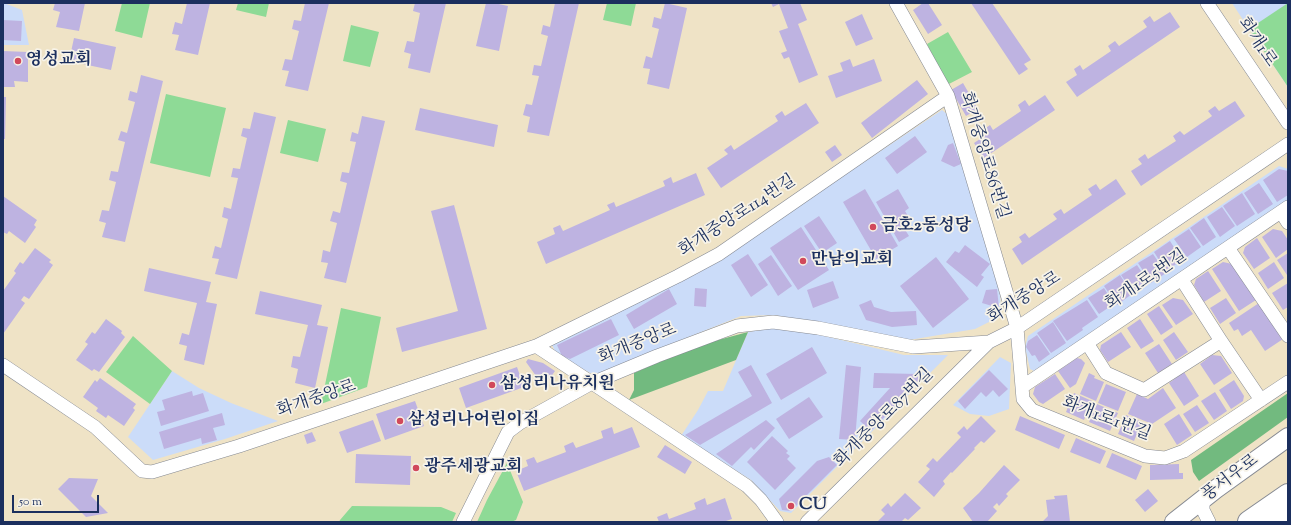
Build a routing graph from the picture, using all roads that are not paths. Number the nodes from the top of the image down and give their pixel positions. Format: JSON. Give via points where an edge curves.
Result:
{"nodes":[{"id":1,"x":896,"y":3,"type":"edge"},
{"id":2,"x":1207,"y":3,"type":"edge"},
{"id":3,"x":948,"y":96,"type":"junction"},
{"id":4,"x":1288,"y":123,"type":"edge"},
{"id":5,"x":1288,"y":144,"type":"edge"},
{"id":6,"x":1286,"y":214,"type":"edge"},
{"id":7,"x":1228,"y":248,"type":"junction"},
{"id":8,"x":1182,"y":280,"type":"junction"},
{"id":9,"x":1017,"y":328,"type":"junction"},
{"id":10,"x":1288,"y":336,"type":"edge"},
{"id":11,"x":1220,"y":341,"type":"junction"},
{"id":12,"x":989,"y":342,"type":"junction"},
{"id":13,"x":1087,"y":343,"type":"junction"},
{"id":14,"x":536,"y":346,"type":"junction"},
{"id":15,"x":3,"y":365,"type":"edge"},
{"id":16,"x":1288,"y":382,"type":"edge"},
{"id":17,"x":592,"y":383,"type":"junction"},
{"id":18,"x":1022,"y":387,"type":"junction"},
{"id":19,"x":1261,"y":400,"type":"junction"},
{"id":20,"x":1288,"y":437,"type":"edge"},
{"id":21,"x":1288,"y":495,"type":"edge"},
{"id":22,"x":1203,"y":499,"type":"junction"},
{"id":23,"x":1288,"y":516,"type":"edge"},
{"id":24,"x":463,"y":522,"type":"edge"},
{"id":25,"x":778,"y":522,"type":"edge"},
{"id":26,"x":807,"y":522,"type":"edge"},
{"id":27,"x":1175,"y":522,"type":"edge"},
{"id":28,"x":1209,"y":522,"type":"edge"},
{"id":29,"x":1249,"y":522,"type":"edge"},
{"id":30,"x":1280,"y":522,"type":"edge"}],
"edges":[{"from":1,"to":3,"type":"street","name":"화개중앙로86번길"},
{"from":2,"to":4,"type":"street","name":"화개1로"},
{"from":3,"to":9,"type":"street","name":"화개중앙로86번길"},
{"from":3,"to":14,"type":"street","name":"화개중앙로114번길","via":[[719,254]]},
{"from":5,"to":9,"type":"street","name":"화개중앙로"},
{"from":6,"to":7,"type":"street","name":"화개1로5번길"},
{"from":7,"to":8,"type":"street","name":"화개1로5번길"},
{"from":7,"to":10,"type":"street"},
{"from":8,"to":11,"type":"street"},
{"from":8,"to":13,"type":"street","name":"화개1로5번길"},
{"from":9,"to":12,"type":"street","name":"화개중앙로"},
{"from":9,"to":18,"type":"street","name":"화개1로1번길"},
{"from":11,"to":13,"type":"street","via":[[1144,390],[1106,373]]},
{"from":11,"to":19,"type":"street"},
{"from":12,"to":17,"type":"street","name":"화개중앙로","via":[[914,347],[773,322],[737,326]]},
{"from":12,"to":26,"type":"street","name":"화개중앙로87번길"},
{"from":13,"to":18,"type":"street","name":"화개1로5번길"},
{"from":14,"to":15,"type":"street","name":"화개중앙로","via":[[239,446],[152,472],[142,471],[95,427]]},
{"from":14,"to":17,"type":"street","name":"화개중앙로"},
{"from":16,"to":19,"type":"street","name":"화개1로1번길"},
{"from":17,"to":24,"type":"street","via":[[508,432]]},
{"from":17,"to":25,"type":"street","via":[[746,486]]},
{"from":18,"to":19,"type":"street","name":"화개1로1번길","via":[[1023,399],[1032,410],[1145,456],[1165,458],[1184,451]]},
{"from":20,"to":22,"type":"street","name":"풍서우로"},
{"from":21,"to":29,"type":"highway"},
{"from":22,"to":27,"type":"street","name":"풍서우로"},
{"from":22,"to":28,"type":"street","via":[[1203,510]]},
{"from":23,"to":30,"type":"highway"}]}
